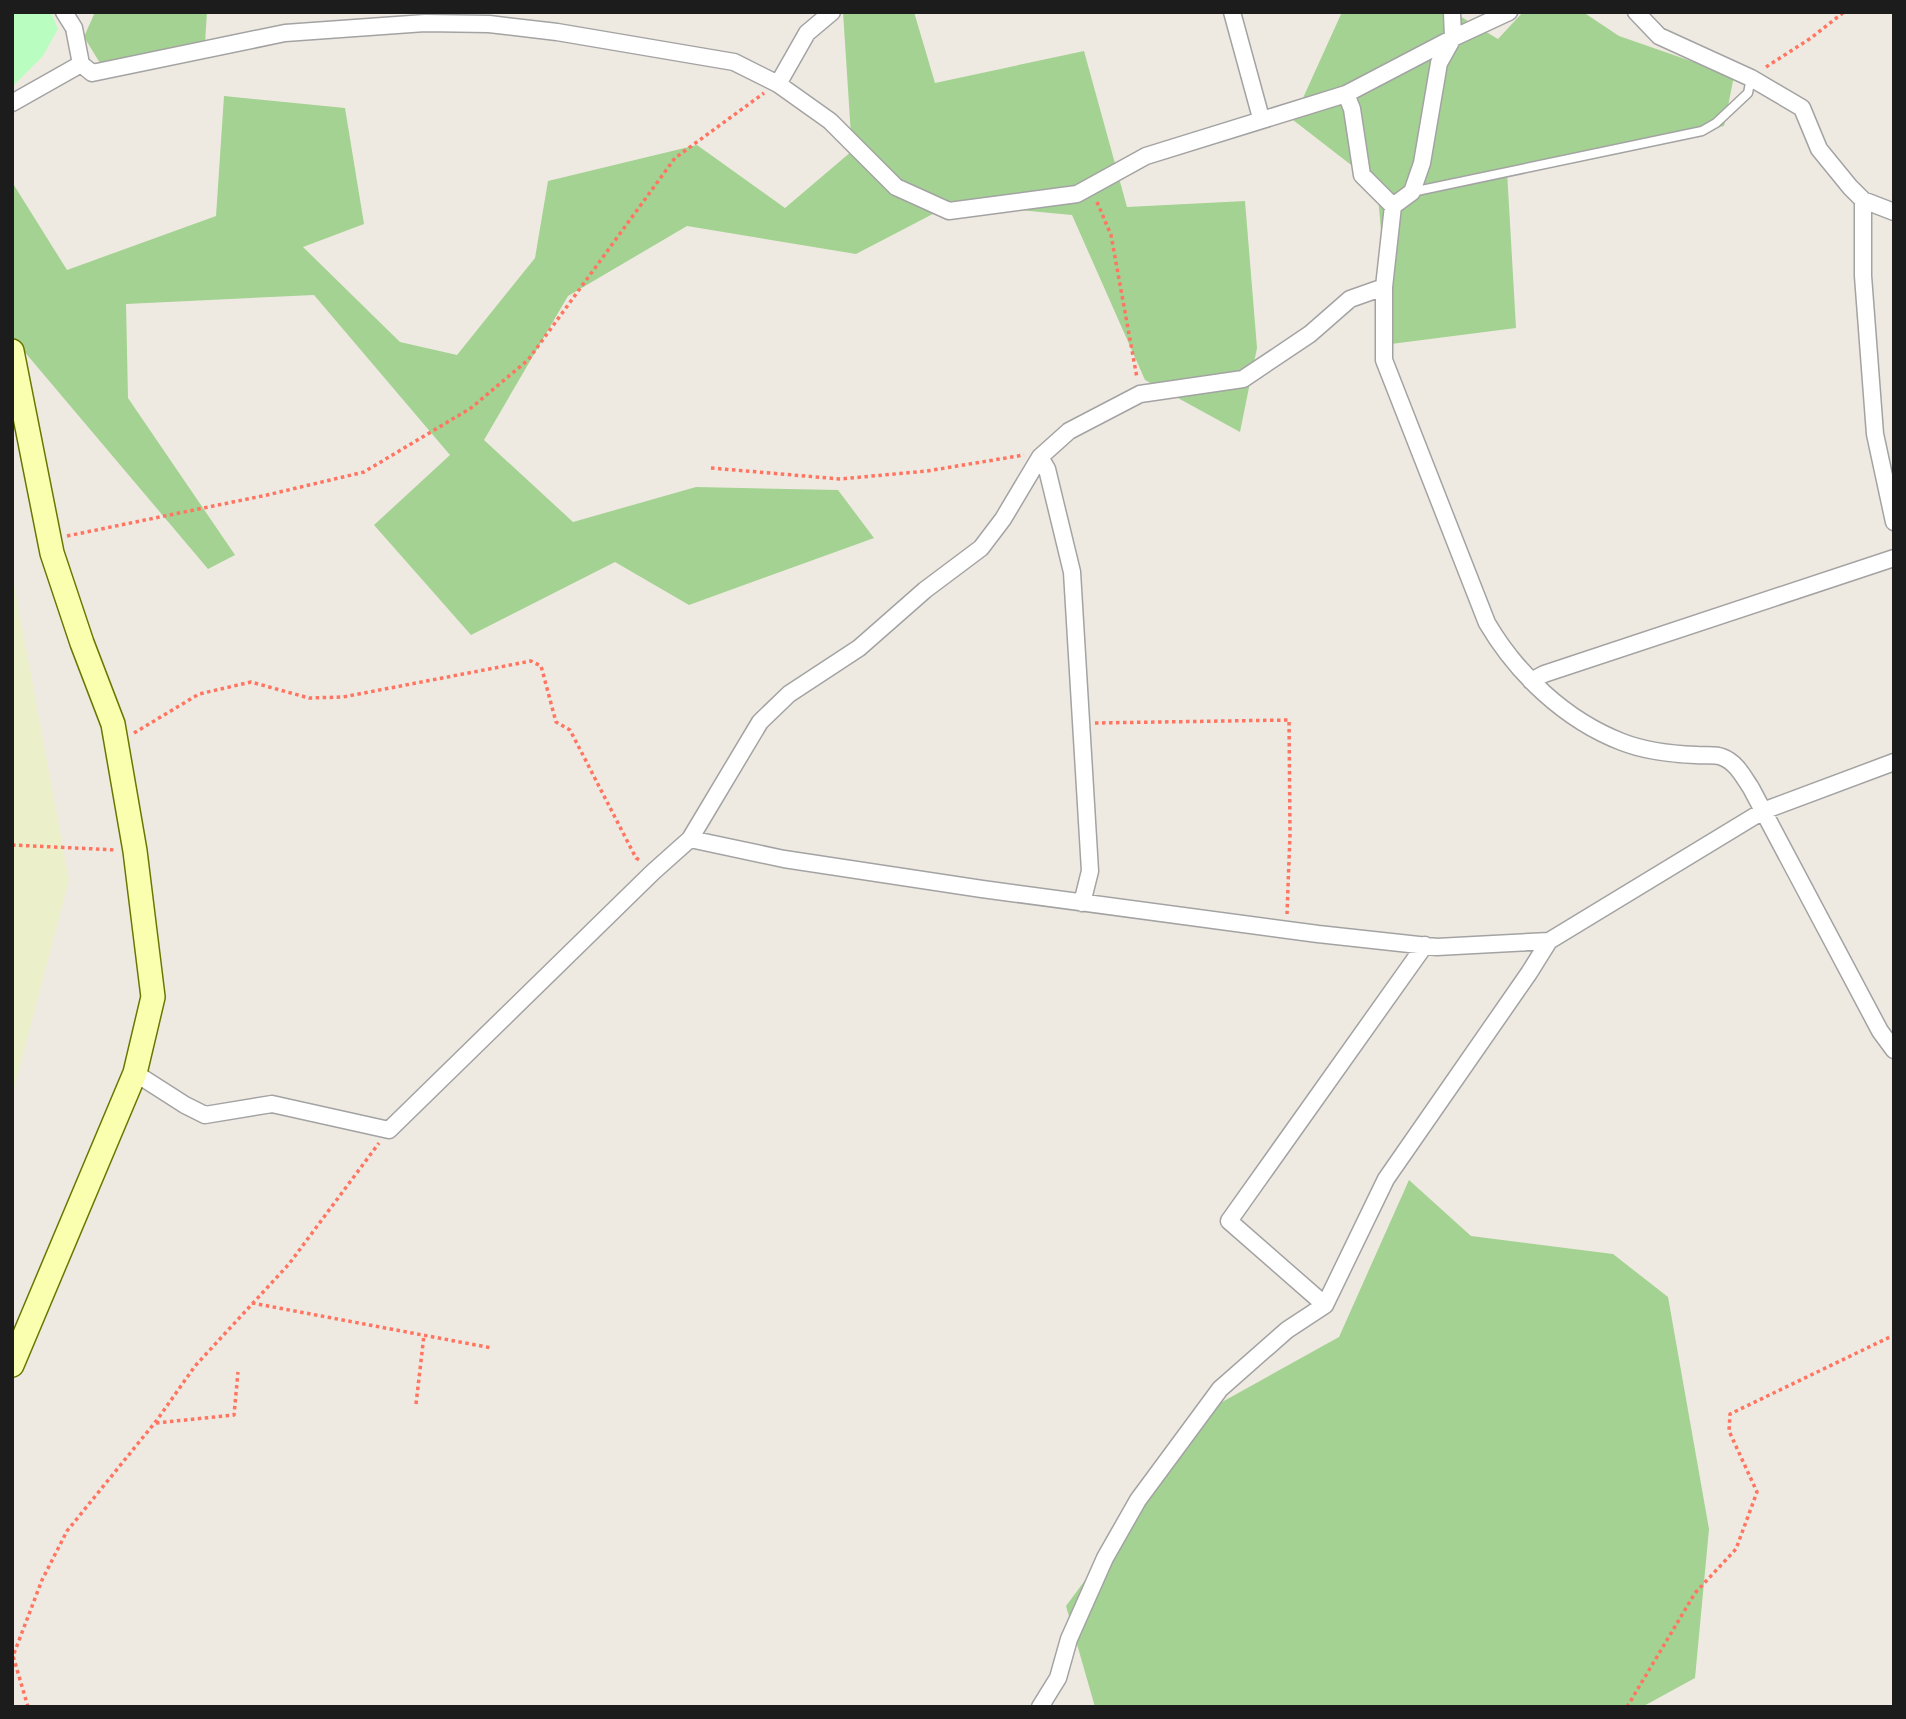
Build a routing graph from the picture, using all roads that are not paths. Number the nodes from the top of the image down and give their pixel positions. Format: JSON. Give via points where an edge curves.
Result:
{"nodes":[{"id":1,"x":64,"y":12,"type":"edge"},
{"id":2,"x":832,"y":12,"type":"edge"},
{"id":3,"x":1232,"y":12,"type":"edge"},
{"id":4,"x":1452,"y":12,"type":"edge"},
{"id":5,"x":1509,"y":12,"type":"edge"},
{"id":6,"x":1636,"y":12,"type":"edge"},
{"id":7,"x":1452,"y":38,"type":"junction"},
{"id":8,"x":81,"y":64,"type":"junction"},
{"id":9,"x":1751,"y":78,"type":"junction"},
{"id":10,"x":778,"y":83,"type":"junction"},
{"id":11,"x":1346,"y":94,"type":"junction"},
{"id":12,"x":12,"y":103,"type":"edge"},
{"id":13,"x":1261,"y":118,"type":"junction"},
{"id":14,"x":1412,"y":192,"type":"junction"},
{"id":15,"x":1863,"y":200,"type":"junction"},
{"id":16,"x":1394,"y":206,"type":"junction"},
{"id":17,"x":1894,"y":212,"type":"edge"},
{"id":18,"x":1384,"y":286,"type":"junction"},
{"id":19,"x":12,"y":351,"type":"edge"},
{"id":20,"x":1040,"y":457,"type":"junction"},
{"id":21,"x":1894,"y":522,"type":"edge"},
{"id":22,"x":1894,"y":558,"type":"edge"},
{"id":23,"x":1531,"y":681,"type":"junction"},
{"id":24,"x":1894,"y":762,"type":"edge"},
{"id":25,"x":1763,"y":811,"type":"junction"},
{"id":26,"x":690,"y":839,"type":"junction"},
{"id":27,"x":1083,"y":903,"type":"junction"},
{"id":28,"x":1549,"y":942,"type":"junction"},
{"id":29,"x":1425,"y":945,"type":"junction"},
{"id":30,"x":1894,"y":1050,"type":"edge"},
{"id":31,"x":135,"y":1073,"type":"junction"},
{"id":32,"x":1325,"y":1305,"type":"junction"},
{"id":33,"x":12,"y":1365,"type":"edge"},
{"id":34,"x":1040,"y":1707,"type":"edge"}],
"edges":[{"from":1,"to":8,"type":"street","via":[[74,28]]},
{"from":2,"to":10,"type":"street","via":[[807,33]]},
{"from":3,"to":13,"type":"street"},
{"from":4,"to":7,"type":"street"},
{"from":5,"to":7,"type":"street"},
{"from":6,"to":9,"type":"street","via":[[1659,36]]},
{"from":7,"to":11,"type":"street"},
{"from":7,"to":14,"type":"street","via":[[1439,63],[1422,163]]},
{"from":8,"to":10,"type":"street","via":[[92,73],[285,33],[425,23],[489,24],[734,62]]},
{"from":8,"to":12,"type":"street"},
{"from":9,"to":14,"type":"lane","via":[[1748,93],[1716,124],[1702,131]]},
{"from":9,"to":15,"type":"street","via":[[1802,108],[1819,149]]},
{"from":10,"to":13,"type":"street","via":[[830,121],[896,187],[949,211],[1077,194],[1146,156]]},
{"from":11,"to":13,"type":"street"},
{"from":11,"to":16,"type":"street","via":[[1362,175]]},
{"from":14,"to":16,"type":"street"},
{"from":15,"to":17,"type":"street"},
{"from":15,"to":21,"type":"street","via":[[1863,276],[1875,434]]},
{"from":16,"to":18,"type":"street"},
{"from":18,"to":20,"type":"street","via":[[1350,299],[1310,334],[1243,379],[1140,394],[1069,431]]},
{"from":18,"to":23,"type":"street","via":[[1384,360],[1487,623]]},
{"from":19,"to":31,"type":"street","via":[[49,540],[117,744],[153,997]]},
{"from":20,"to":26,"type":"street","via":[[981,548],[859,649],[789,694],[760,722]]},
{"from":20,"to":27,"type":"street","via":[[1047,469],[1072,572],[1090,870]]},
{"from":22,"to":23,"type":"street","via":[[1644,639]]},
{"from":23,"to":25,"type":"street","via":[[1574,719],[1622,742],[1661,752],[1721,756],[1736,766]]},
{"from":24,"to":25,"type":"street"},
{"from":25,"to":28,"type":"street"},
{"from":25,"to":30,"type":"street"},
{"from":26,"to":27,"type":"street","via":[[784,859]]},
{"from":26,"to":31,"type":"street","via":[[389,1130],[272,1104],[205,1115]]},
{"from":27,"to":29,"type":"street"},
{"from":28,"to":29,"type":"street"},
{"from":28,"to":32,"type":"street","via":[[1386,1179]]},
{"from":29,"to":32,"type":"street","via":[[1229,1221]]},
{"from":31,"to":33,"type":"street"},
{"from":32,"to":34,"type":"street","via":[[1287,1330],[1220,1389],[1138,1500],[1105,1558],[1069,1639],[1058,1678]]}]}
